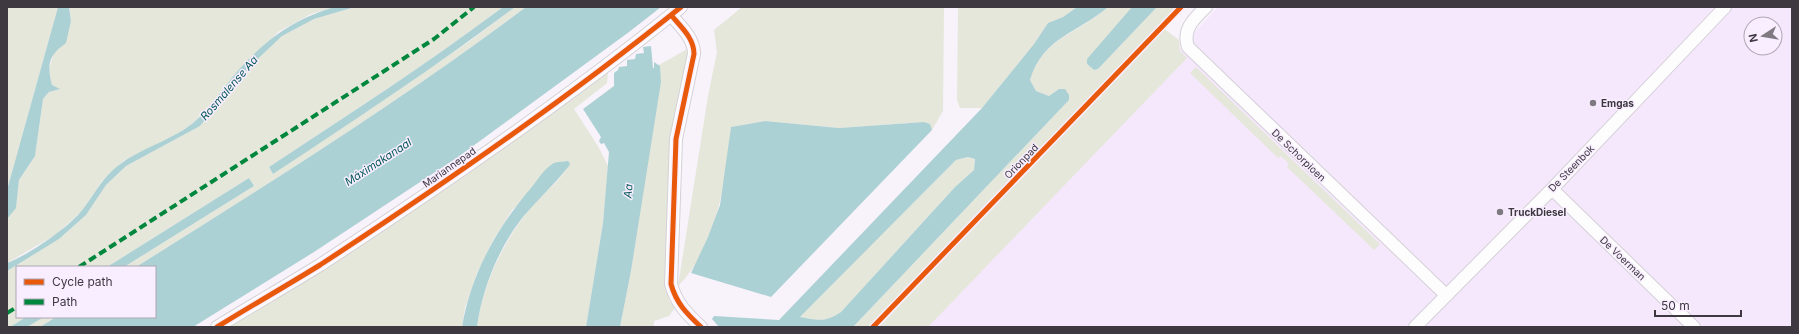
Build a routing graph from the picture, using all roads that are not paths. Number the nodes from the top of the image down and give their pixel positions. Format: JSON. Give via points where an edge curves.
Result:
{"nodes":[{"id":1,"x":681,"y":7,"type":"edge"},
{"id":2,"x":1206,"y":7,"type":"edge"},
{"id":3,"x":1725,"y":7,"type":"edge"},
{"id":4,"x":672,"y":15,"type":"junction"},
{"id":5,"x":1552,"y":189,"type":"junction"},
{"id":6,"x":1446,"y":295,"type":"junction"},
{"id":7,"x":216,"y":327,"type":"edge"},
{"id":8,"x":701,"y":327,"type":"edge"},
{"id":9,"x":1415,"y":327,"type":"edge"},
{"id":10,"x":1694,"y":327,"type":"edge"}],
"edges":[{"from":1,"to":4,"type":"street","name":"Mariannepad"},
{"from":2,"to":6,"type":"street","name":"De Schorpioen","via":[[1187,30],[1185,35],[1188,47]]},
{"from":3,"to":5,"type":"street","name":"De Steenbok"},
{"from":4,"to":7,"type":"street","name":"Mariannepad","via":[[554,105],[430,191],[319,265]]},
{"from":4,"to":8,"type":"street","via":[[691,38],[694,54],[676,139],[671,284],[680,306]]},
{"from":5,"to":6,"type":"street","name":"De Steenbok"},
{"from":5,"to":10,"type":"street","name":"De Voerman"},
{"from":6,"to":9,"type":"street","name":"De Steenbok"}]}
